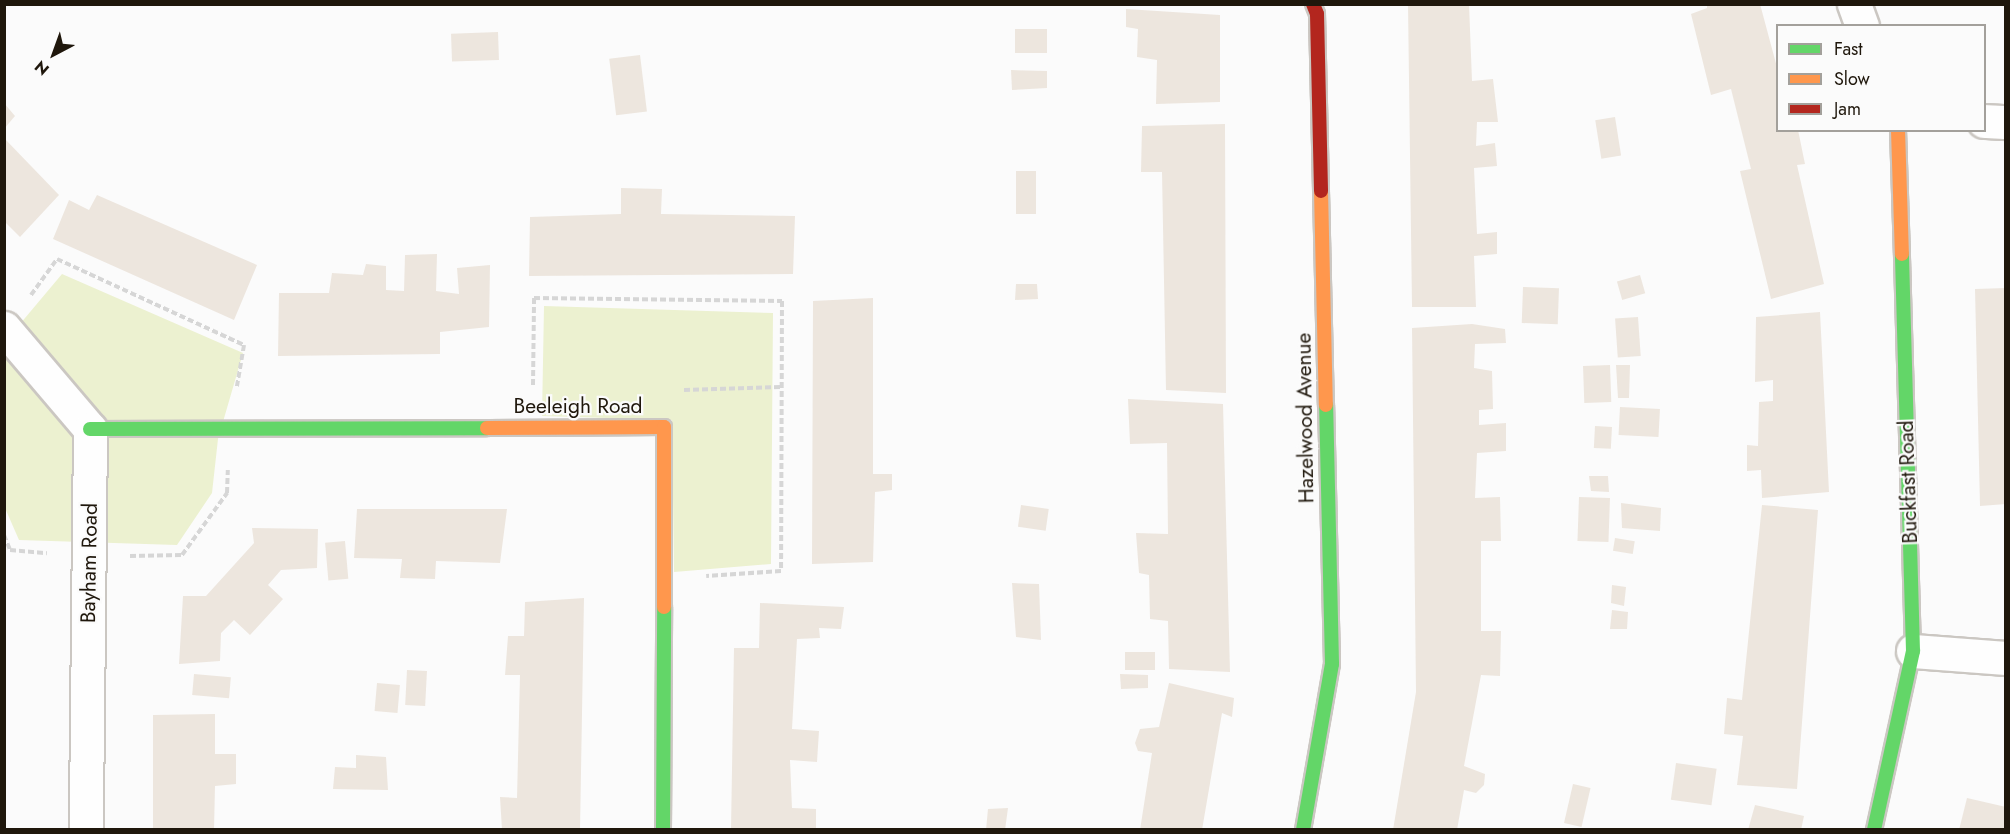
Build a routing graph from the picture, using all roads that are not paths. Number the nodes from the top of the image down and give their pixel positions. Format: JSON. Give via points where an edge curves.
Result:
{"nodes":[{"id":1,"x":1313,"y":4,"type":"edge"},
{"id":2,"x":1854,"y":4,"type":"edge"},
{"id":3,"x":1861,"y":24,"type":"edge"},
{"id":4,"x":1986,"y":122,"type":"edge"},
{"id":5,"x":2006,"y":122,"type":"edge"},
{"id":6,"x":1898,"y":132,"type":"edge"},
{"id":7,"x":4,"y":328,"type":"edge"},
{"id":8,"x":90,"y":429,"type":"junction"},
{"id":9,"x":1913,"y":651,"type":"junction"},
{"id":10,"x":2006,"y":658,"type":"edge"},
{"id":11,"x":86,"y":830,"type":"edge"},
{"id":12,"x":663,"y":830,"type":"edge"},
{"id":13,"x":1303,"y":830,"type":"edge"},
{"id":14,"x":1874,"y":830,"type":"edge"}],
"edges":[{"from":1,"to":13,"type":"street","name":"Hazelwood Avenue","via":[[1317,14],[1332,664]]},
{"from":2,"to":3,"type":"street"},
{"from":4,"to":5,"type":"street"},
{"from":6,"to":9,"type":"street","name":"Buckfast Road"},
{"from":7,"to":8,"type":"street"},
{"from":8,"to":11,"type":"street","name":"Bayham Road"},
{"from":8,"to":12,"type":"street","name":"Beeleigh Road","via":[[664,427]]},
{"from":9,"to":10,"type":"street"},
{"from":9,"to":14,"type":"street","name":"Buckfast Road"}]}
